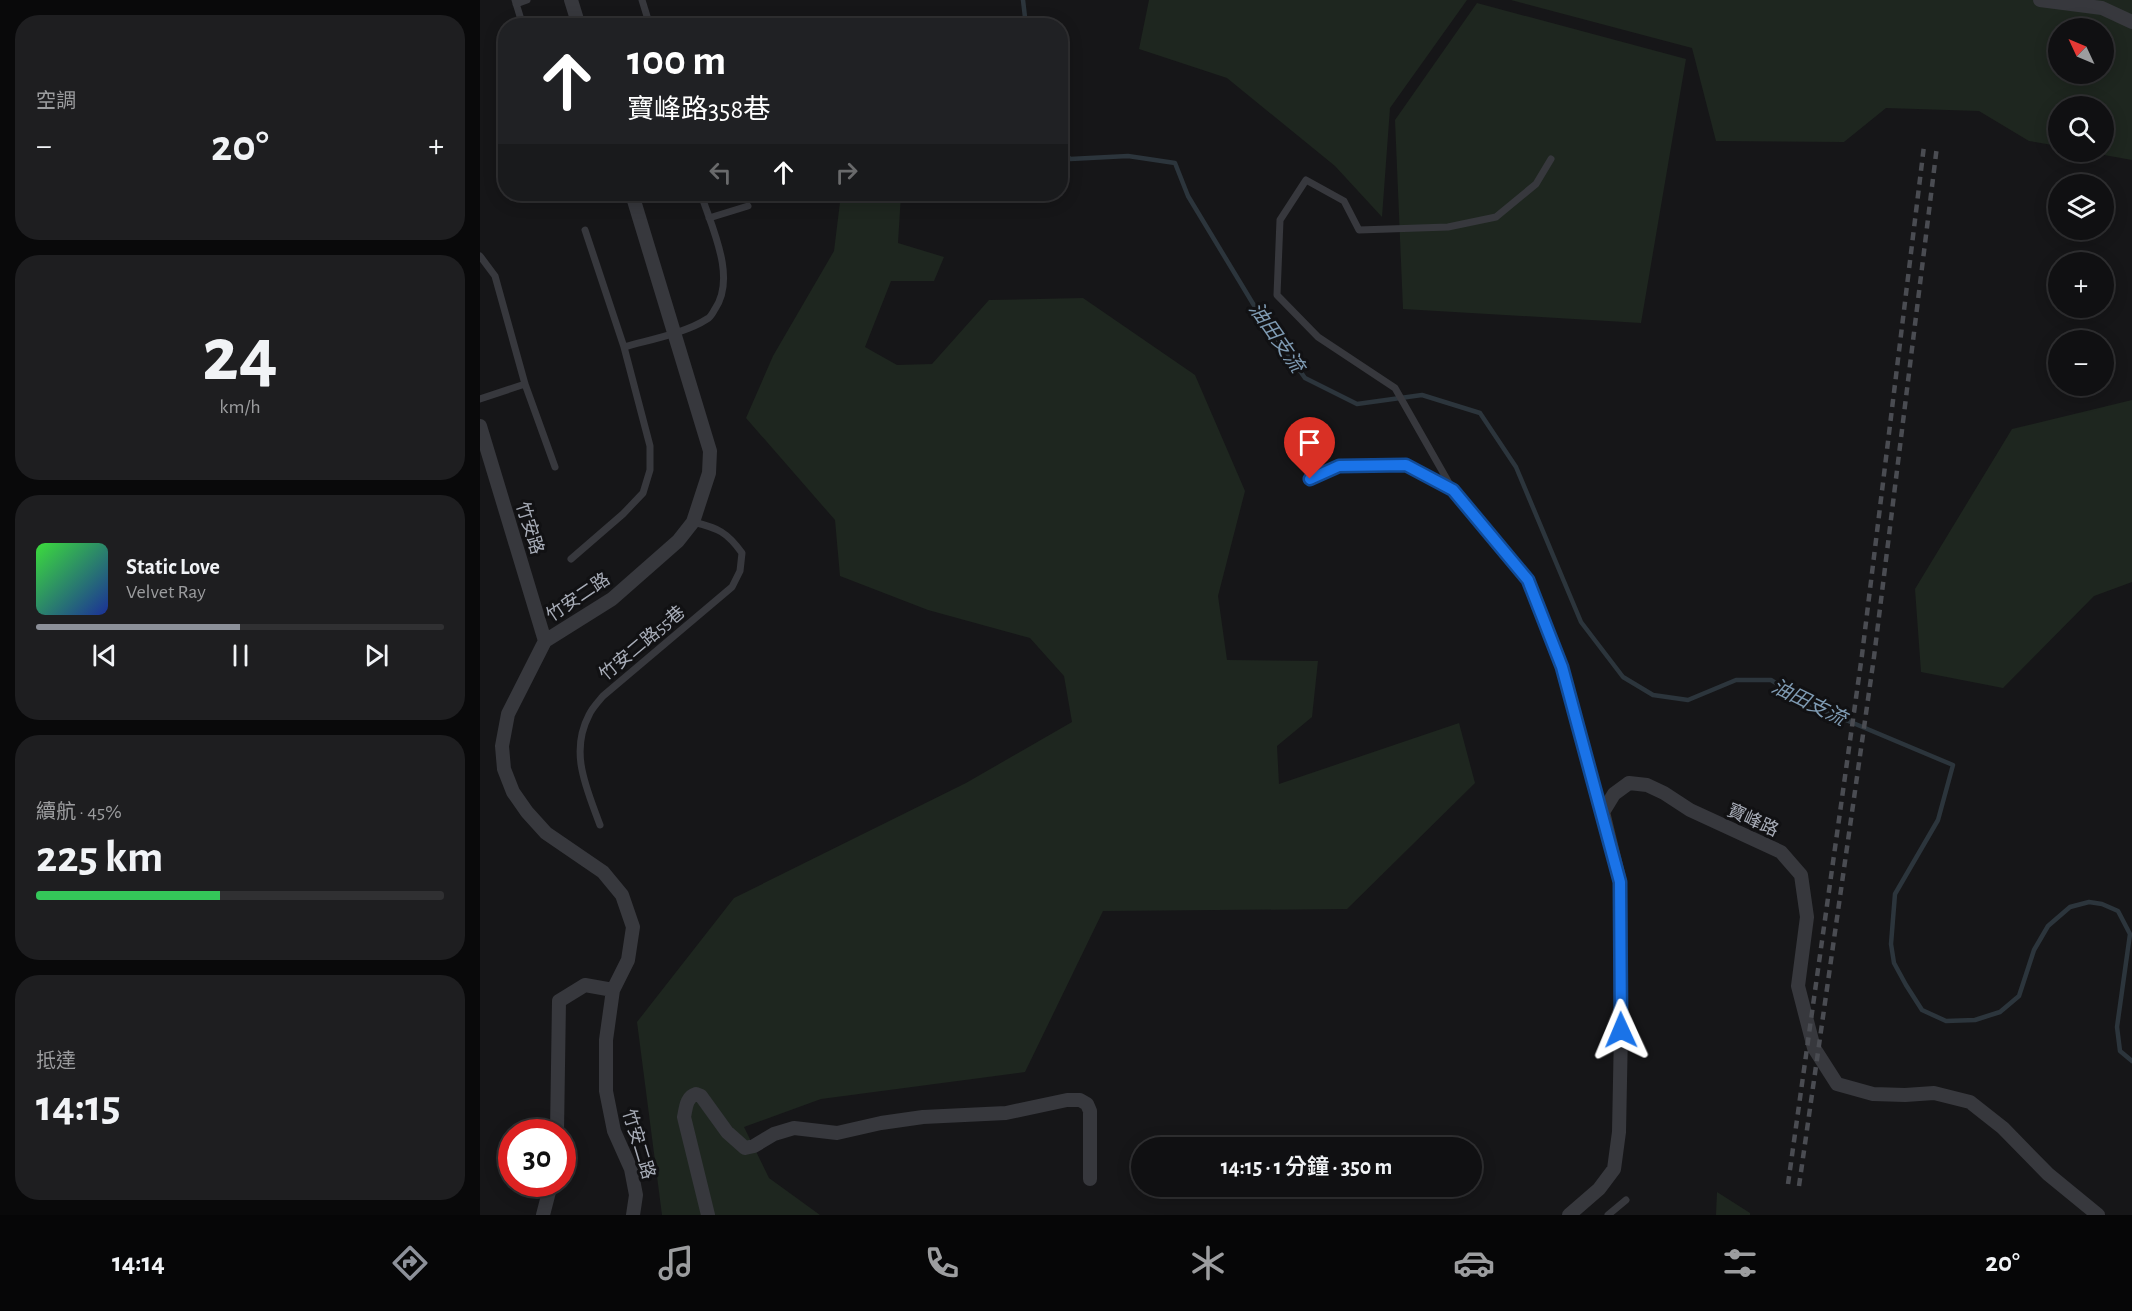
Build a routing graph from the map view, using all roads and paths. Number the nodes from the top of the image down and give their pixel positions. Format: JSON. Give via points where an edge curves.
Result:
{"nodes":[{"id":1,"x":527,"y":0,"type":"edge"},
{"id":2,"x":571,"y":0,"type":"edge"},
{"id":3,"x":642,"y":0,"type":"edge"},
{"id":4,"x":2040,"y":0,"type":"edge"},
{"id":5,"x":515,"y":2,"type":"edge"},
{"id":6,"x":520,"y":18,"type":"edge"},
{"id":7,"x":577,"y":18,"type":"edge"},
{"id":8,"x":648,"y":18,"type":"edge"},
{"id":9,"x":2132,"y":22,"type":"edge"},
{"id":10,"x":1551,"y":159,"type":"dead end"},
{"id":11,"x":634,"y":201,"type":"edge"},
{"id":12,"x":703,"y":201,"type":"edge"},
{"id":13,"x":748,"y":206,"type":"dead end"},
{"id":14,"x":709,"y":218,"type":"junction"},
{"id":15,"x":585,"y":230,"type":"dead end"},
{"id":16,"x":480,"y":256,"type":"edge"},
{"id":17,"x":675,"y":333,"type":"junction"},
{"id":18,"x":624,"y":347,"type":"junction"},
{"id":19,"x":525,"y":384,"type":"junction"},
{"id":20,"x":480,"y":399,"type":"edge"},
{"id":21,"x":480,"y":426,"type":"edge"},
{"id":22,"x":555,"y":467,"type":"dead end"},
{"id":23,"x":1310,"y":479,"type":"dead end"},
{"id":24,"x":1453,"y":490,"type":"junction"},
{"id":25,"x":693,"y":522,"type":"junction"},
{"id":26,"x":571,"y":559,"type":"dead end"},
{"id":27,"x":545,"y":640,"type":"junction"},
{"id":28,"x":1603,"y":812,"type":"junction"},
{"id":29,"x":600,"y":825,"type":"dead end"},
{"id":30,"x":613,"y":990,"type":"junction"},
{"id":31,"x":557,"y":1119,"type":"edge"},
{"id":32,"x":1090,"y":1179,"type":"dead end"},
{"id":33,"x":548,"y":1197,"type":"edge"},
{"id":34,"x":1626,"y":1200,"type":"dead end"},
{"id":35,"x":543,"y":1215,"type":"edge"},
{"id":36,"x":633,"y":1215,"type":"edge"},
{"id":37,"x":708,"y":1215,"type":"edge"},
{"id":38,"x":1569,"y":1215,"type":"edge"},
{"id":39,"x":1608,"y":1215,"type":"edge"},
{"id":40,"x":2098,"y":1215,"type":"edge"}],
"edges":[{"from":1,"to":5,"type":"lane"},
{"from":2,"to":7,"type":"street"},
{"from":3,"to":8,"type":"lane"},
{"from":4,"to":9,"type":"street","via":[[2102,8]]},
{"from":5,"to":6,"type":"lane"},
{"from":10,"to":24,"type":"lane","via":[[1536,184],[1496,217],[1448,227],[1359,230],[1344,201],[1306,180],[1280,220],[1277,295],[1318,337],[1395,388]]},
{"from":11,"to":17,"type":"street","name":"竹安二路"},
{"from":12,"to":14,"type":"lane"},
{"from":13,"to":14,"type":"lane"},
{"from":14,"to":17,"type":"lane","via":[[723,264],[725,283],[720,301],[708,319]]},
{"from":15,"to":18,"type":"lane"},
{"from":16,"to":19,"type":"lane","via":[[495,276]]},
{"from":17,"to":18,"type":"lane"},
{"from":17,"to":25,"type":"street","name":"竹安二路","via":[[710,451],[709,473]]},
{"from":18,"to":26,"type":"lane","via":[[650,446],[650,470],[644,493]]},
{"from":19,"to":20,"type":"lane"},
{"from":19,"to":22,"type":"lane"},
{"from":21,"to":27,"type":"street","name":"竹安路"},
{"from":23,"to":24,"type":"lane","via":[[1339,466],[1406,465]]},
{"from":24,"to":28,"type":"lane","via":[[1528,580],[1562,667]]},
{"from":25,"to":27,"type":"street","name":"竹安二路","via":[[678,541],[612,599]]},
{"from":25,"to":29,"type":"lane","name":"竹安二路55巷","via":[[716,528],[732,538],[742,553],[740,571],[732,587],[603,696],[588,716],[579,759]]},
{"from":27,"to":30,"type":"street","name":"竹安二路","via":[[508,714],[502,746],[504,769],[513,792],[546,833],[603,872],[622,895],[633,927],[628,960]]},
{"from":28,"to":38,"type":"street","via":[[1620,882],[1619,1132],[1614,1169],[1599,1189]]},
{"from":28,"to":40,"type":"street","name":"寶峰路","via":[[1614,794],[1629,783],[1647,785],[1690,810],[1781,852],[1801,875],[1807,917],[1798,986],[1815,1048],[1837,1084],[1874,1094],[1934,1093],[1970,1102]]},
{"from":30,"to":31,"type":"street","via":[[585,985],[559,1001]]},
{"from":30,"to":36,"type":"street","name":"竹安二路","via":[[606,1040],[606,1091],[614,1131],[631,1169],[636,1195]]},
{"from":32,"to":37,"type":"street","via":[[1090,1111],[1080,1100],[1006,1113],[881,1123],[837,1133],[794,1128],[745,1148],[696,1094],[687,1102],[684,1117]]},
{"from":33,"to":35,"type":"street"},
{"from":34,"to":39,"type":"lane"}]}
